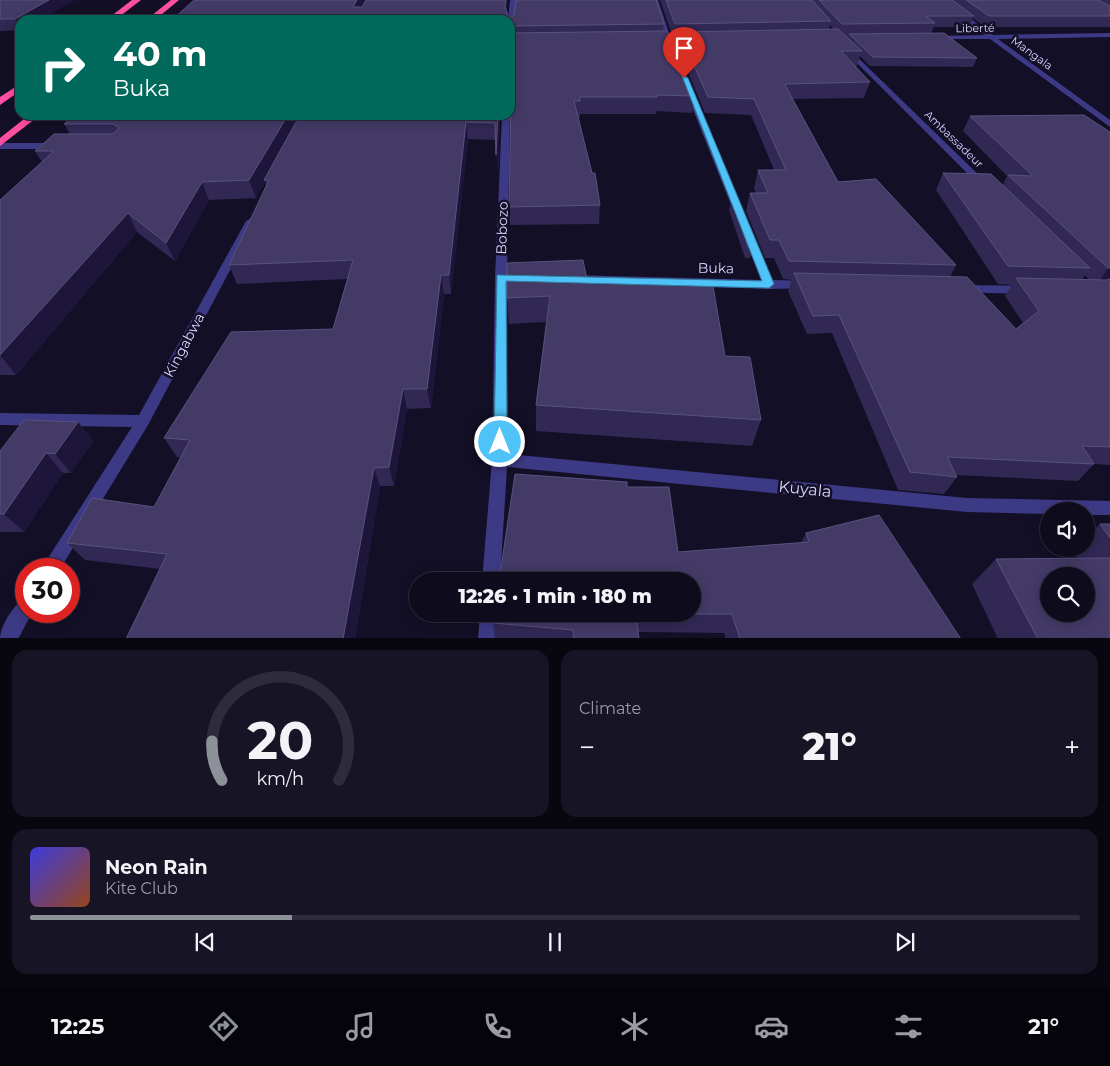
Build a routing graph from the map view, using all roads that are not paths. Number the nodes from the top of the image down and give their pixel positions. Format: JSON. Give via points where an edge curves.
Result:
{"nodes":[{"id":1,"x":137,"y":0,"type":"edge"},
{"id":2,"x":175,"y":0,"type":"edge"},
{"id":3,"x":513,"y":0,"type":"edge"},
{"id":4,"x":655,"y":0,"type":"edge"},
{"id":5,"x":941,"y":0,"type":"edge"},
{"id":6,"x":117,"y":15,"type":"edge"},
{"id":7,"x":156,"y":15,"type":"edge"},
{"id":8,"x":511,"y":15,"type":"edge"},
{"id":9,"x":1110,"y":35,"type":"edge"},
{"id":10,"x":990,"y":37,"type":"junction"},
{"id":11,"x":923,"y":38,"type":"edge"},
{"id":12,"x":837,"y":40,"type":"edge"},
{"id":13,"x":677,"y":61,"type":"edge"},
{"id":14,"x":685,"y":79,"type":"edge"},
{"id":15,"x":15,"y":91,"type":"edge"},
{"id":16,"x":0,"y":102,"type":"edge"},
{"id":17,"x":29,"y":120,"type":"edge"},
{"id":18,"x":506,"y":120,"type":"edge"},
{"id":19,"x":1110,"y":124,"type":"edge"},
{"id":20,"x":0,"y":145,"type":"edge"},
{"id":21,"x":65,"y":146,"type":"edge"},
{"id":22,"x":994,"y":194,"type":"edge"},
{"id":23,"x":256,"y":211,"type":"edge"},
{"id":24,"x":501,"y":278,"type":"junction"},
{"id":25,"x":531,"y":278,"type":"edge"},
{"id":26,"x":560,"y":279,"type":"edge"},
{"id":27,"x":769,"y":284,"type":"junction"},
{"id":28,"x":818,"y":286,"type":"edge"},
{"id":29,"x":946,"y":288,"type":"edge"},
{"id":30,"x":1034,"y":290,"type":"edge"},
{"id":31,"x":0,"y":419,"type":"edge"},
{"id":32,"x":143,"y":421,"type":"junction"},
{"id":33,"x":500,"y":460,"type":"junction"},
{"id":34,"x":1110,"y":508,"type":"edge"},
{"id":35,"x":57,"y":558,"type":"edge"},
{"id":36,"x":492,"y":572,"type":"edge"},
{"id":37,"x":488,"y":622,"type":"edge"},
{"id":38,"x":16,"y":623,"type":"edge"},
{"id":39,"x":7,"y":638,"type":"edge"},
{"id":40,"x":487,"y":638,"type":"edge"}],
"edges":[{"from":1,"to":6,"type":"highway"},
{"from":2,"to":7,"type":"highway"},
{"from":3,"to":8,"type":"street"},
{"from":4,"to":13,"type":"street"},
{"from":5,"to":10,"type":"street","name":"Mangala"},
{"from":9,"to":10,"type":"street","name":"Liberté"},
{"from":10,"to":11,"type":"street","name":"Liberté"},
{"from":10,"to":19,"type":"street","name":"Mangala"},
{"from":12,"to":22,"type":"street","name":"Ambassadeur"},
{"from":14,"to":27,"type":"street"},
{"from":15,"to":16,"type":"highway"},
{"from":17,"to":20,"type":"highway"},
{"from":18,"to":24,"type":"street","name":"Bobozo"},
{"from":20,"to":21,"type":"street"},
{"from":23,"to":32,"type":"street","name":"Kingabwa"},
{"from":24,"to":25,"type":"street"},
{"from":24,"to":33,"type":"street","name":"Bobozo"},
{"from":26,"to":27,"type":"street","name":"Buka"},
{"from":27,"to":28,"type":"street","name":"Buka"},
{"from":29,"to":30,"type":"street"},
{"from":31,"to":32,"type":"street"},
{"from":32,"to":35,"type":"street","name":"Kingabwa"},
{"from":33,"to":34,"type":"street","name":"Kuyala","via":[[967,505]]},
{"from":33,"to":36,"type":"street","name":"Bobozo"},
{"from":37,"to":40,"type":"street"},
{"from":38,"to":39,"type":"street"}]}
